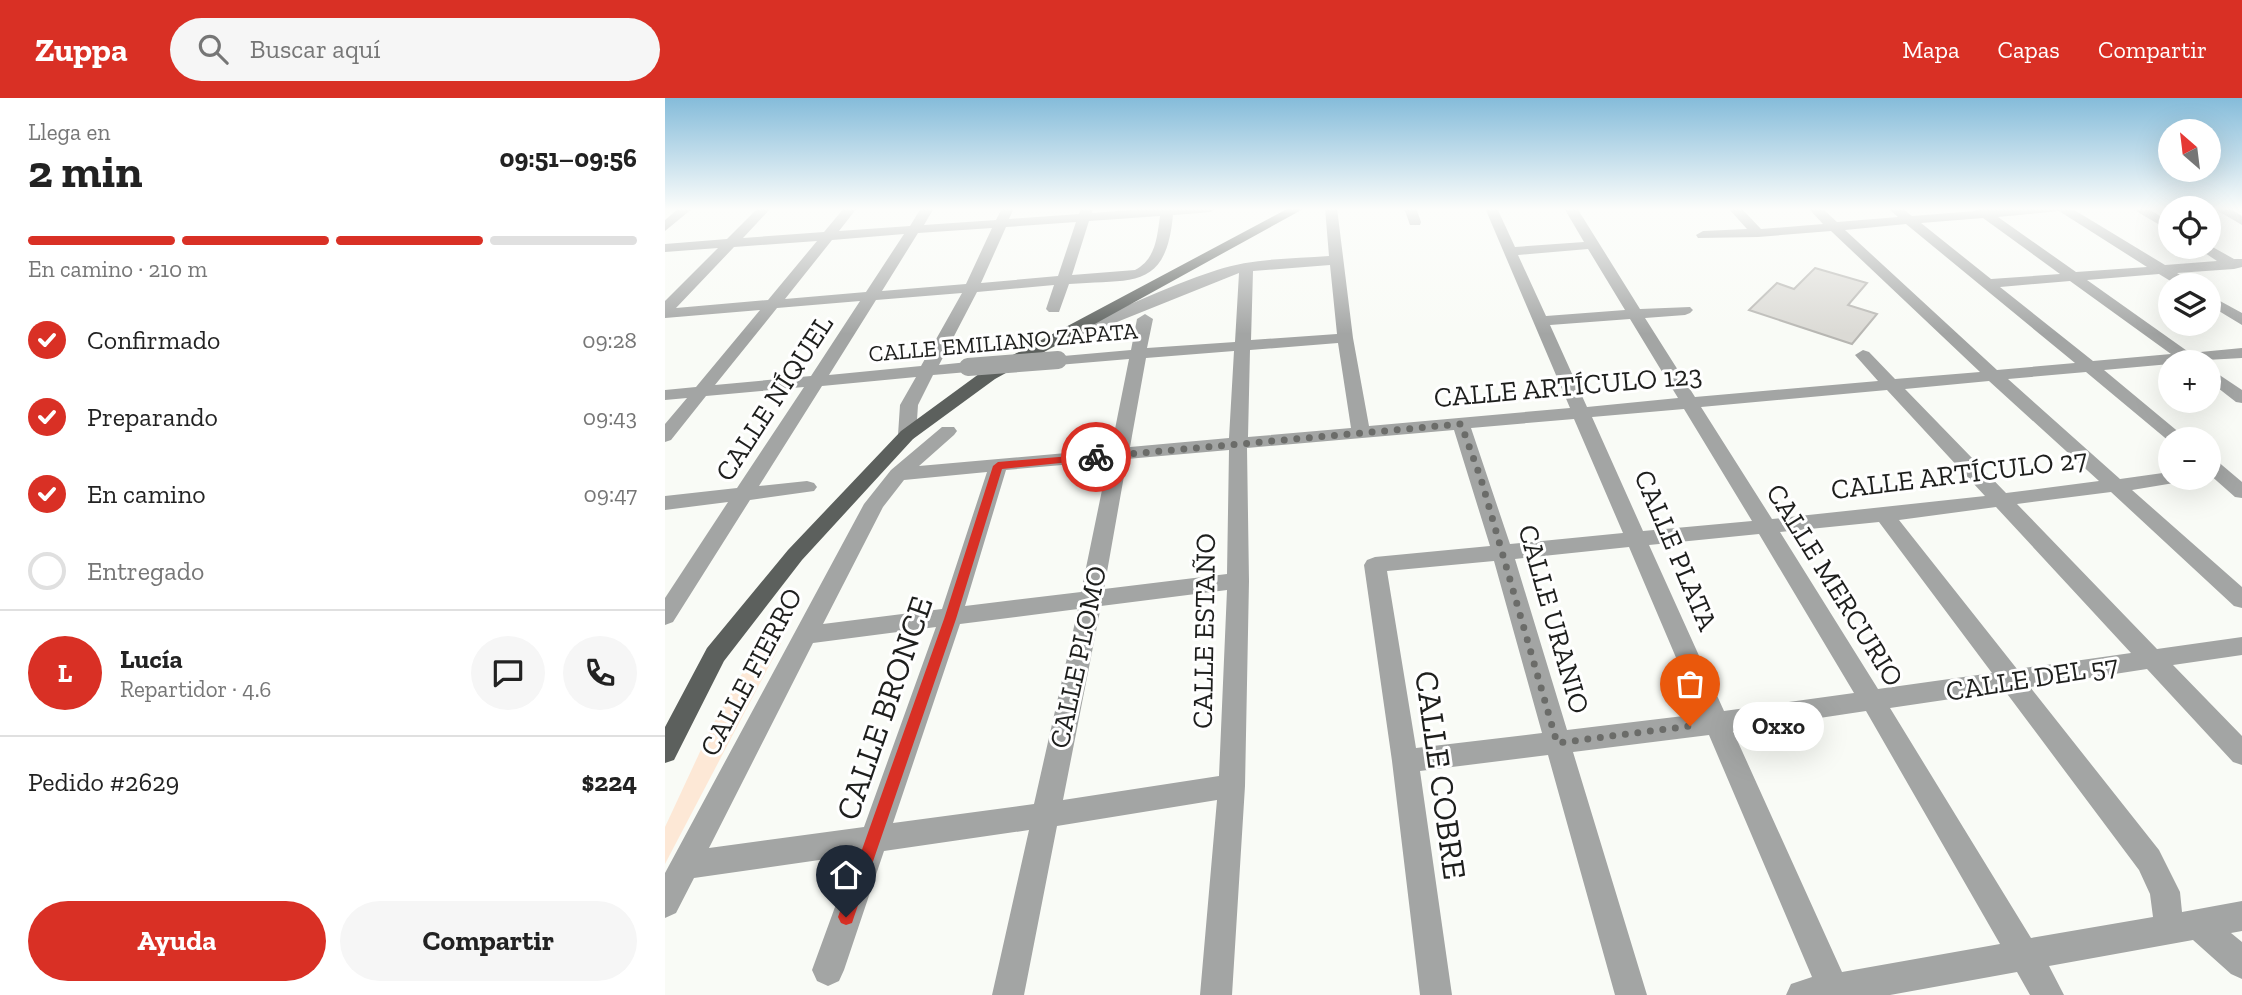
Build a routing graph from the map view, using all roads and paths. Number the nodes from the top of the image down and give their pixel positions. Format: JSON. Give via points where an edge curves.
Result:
{"nodes":[{"id":1,"x":725,"y":250,"type":"edge"},
{"id":2,"x":817,"y":250,"type":"edge"},
{"id":3,"x":902,"y":250,"type":"edge"},
{"id":4,"x":988,"y":250,"type":"edge"},
{"id":5,"x":1073,"y":250,"type":"edge"},
{"id":6,"x":1160,"y":250,"type":"edge"},
{"id":7,"x":1225,"y":250,"type":"edge"},
{"id":8,"x":1336,"y":250,"type":"edge"},
{"id":9,"x":1526,"y":250,"type":"edge"},
{"id":10,"x":1595,"y":250,"type":"edge"},
{"id":11,"x":1859,"y":250,"type":"edge"},
{"id":12,"x":1945,"y":250,"type":"edge"},
{"id":13,"x":2036,"y":250,"type":"edge"},
{"id":14,"x":2130,"y":250,"type":"edge"},
{"id":15,"x":1510,"y":251,"type":"joint"},
{"id":16,"x":2221,"y":257,"type":"edge"},
{"id":17,"x":1337,"y":260,"type":"junction"},
{"id":18,"x":2239,"y":266,"type":"edge"},
{"id":19,"x":1246,"y":267,"type":"junction"},
{"id":20,"x":2164,"y":270,"type":"junction"},
{"id":21,"x":2169,"y":273,"type":"edge"},
{"id":22,"x":2075,"y":278,"type":"junction"},
{"id":23,"x":1062,"y":282,"type":"junction"},
{"id":24,"x":1987,"y":284,"type":"junction"},
{"id":25,"x":971,"y":289,"type":"junction"},
{"id":26,"x":871,"y":296,"type":"junction"},
{"id":27,"x":772,"y":304,"type":"junction"},
{"id":28,"x":2221,"y":307,"type":"edge"},
{"id":29,"x":1054,"y":309,"type":"dead end"},
{"id":30,"x":1685,"y":310,"type":"dead end"},
{"id":31,"x":665,"y":311,"type":"edge"},
{"id":32,"x":1635,"y":314,"type":"junction"},
{"id":33,"x":1145,"y":319,"type":"dead end"},
{"id":34,"x":2242,"y":320,"type":"edge"},
{"id":35,"x":1542,"y":321,"type":"junction"},
{"id":36,"x":1056,"y":338,"type":"junction"},
{"id":37,"x":1345,"y":338,"type":"junction"},
{"id":38,"x":1244,"y":346,"type":"junction"},
{"id":39,"x":2176,"y":350,"type":"edge"},
{"id":40,"x":1137,"y":353,"type":"junction"},
{"id":41,"x":2242,"y":353,"type":"edge"},
{"id":42,"x":1863,"y":355,"type":"dead end"},
{"id":43,"x":2221,"y":356,"type":"edge"},
{"id":44,"x":2158,"y":362,"type":"edge"},
{"id":45,"x":2088,"y":367,"type":"junction"},
{"id":46,"x":927,"y":371,"type":"junction"},
{"id":47,"x":1994,"y":376,"type":"junction"},
{"id":48,"x":814,"y":382,"type":"junction"},
{"id":49,"x":2221,"y":382,"type":"edge"},
{"id":50,"x":1891,"y":384,"type":"junction"},
{"id":51,"x":701,"y":391,"type":"junction"},
{"id":52,"x":665,"y":395,"type":"edge"},
{"id":53,"x":2242,"y":397,"type":"edge"},
{"id":54,"x":1688,"y":404,"type":"junction"},
{"id":55,"x":1582,"y":413,"type":"junction"},
{"id":56,"x":1461,"y":424,"type":"junction"},
{"id":57,"x":2163,"y":427,"type":"edge"},
{"id":58,"x":948,"y":431,"type":"dead end"},
{"id":59,"x":1361,"y":433,"type":"junction"},
{"id":60,"x":907,"y":435,"type":"junction"},
{"id":61,"x":665,"y":436,"type":"edge"},
{"id":62,"x":1238,"y":445,"type":"junction"},
{"id":63,"x":1119,"y":455,"type":"junction"},
{"id":64,"x":998,"y":466,"type":"junction"},
{"id":65,"x":2221,"y":470,"type":"edge"},
{"id":66,"x":2242,"y":470,"type":"edge"},
{"id":67,"x":898,"y":474,"type":"junction"},
{"id":68,"x":2221,"y":477,"type":"edge"},
{"id":69,"x":2158,"y":480,"type":"edge"},
{"id":70,"x":2117,"y":485,"type":"junction"},
{"id":71,"x":807,"y":487,"type":"dead end"},
{"id":72,"x":2242,"y":492,"type":"edge"},
{"id":73,"x":743,"y":496,"type":"junction"},
{"id":74,"x":2003,"y":501,"type":"junction"},
{"id":75,"x":665,"y":503,"type":"edge"},
{"id":76,"x":1884,"y":515,"type":"junction"},
{"id":77,"x":1763,"y":527,"type":"junction"},
{"id":78,"x":1638,"y":540,"type":"junction"},
{"id":79,"x":1503,"y":553,"type":"junction"},
{"id":80,"x":1375,"y":565,"type":"joint"},
{"id":81,"x":1238,"y":581,"type":"junction"},
{"id":82,"x":1091,"y":599,"type":"junction"},
{"id":83,"x":2242,"y":600,"type":"edge"},
{"id":84,"x":665,"y":615,"type":"edge"},
{"id":85,"x":950,"y":619,"type":"junction"},
{"id":86,"x":804,"y":635,"type":"junction"},
{"id":87,"x":2242,"y":646,"type":"edge"},
{"id":88,"x":2151,"y":659,"type":"junction"},
{"id":89,"x":2014,"y":681,"type":"junction"},
{"id":90,"x":1872,"y":700,"type":"junction"},
{"id":91,"x":1717,"y":723,"type":"junction"},
{"id":92,"x":1557,"y":743,"type":"junction"},
{"id":93,"x":665,"y":752,"type":"edge"},
{"id":94,"x":2242,"y":754,"type":"edge"},
{"id":95,"x":1405,"y":761,"type":"junction"},
{"id":96,"x":1232,"y":786,"type":"junction"},
{"id":97,"x":1046,"y":815,"type":"junction"},
{"id":98,"x":874,"y":839,"type":"junction"},
{"id":99,"x":685,"y":865,"type":"junction"},
{"id":100,"x":665,"y":903,"type":"edge"},
{"id":101,"x":2242,"y":916,"type":"edge"},
{"id":102,"x":2184,"y":927,"type":"junction"},
{"id":103,"x":2024,"y":954,"type":"junction"},
{"id":104,"x":2242,"y":963,"type":"edge"},
{"id":105,"x":828,"y":970,"type":"dead end"},
{"id":106,"x":1834,"y":992,"type":"edge"},
{"id":107,"x":1008,"y":995,"type":"edge"},
{"id":108,"x":1216,"y":995,"type":"edge"},
{"id":109,"x":1436,"y":995,"type":"edge"},
{"id":110,"x":1631,"y":995,"type":"edge"},
{"id":111,"x":1802,"y":995,"type":"edge"},
{"id":112,"x":2048,"y":995,"type":"edge"}],
"edges":[{"from":1,"to":31,"type":"street"},
{"from":2,"to":27,"type":"street"},
{"from":3,"to":26,"type":"street","name":"CALLE NÍQUEL"},
{"from":4,"to":25,"type":"street"},
{"from":5,"to":23,"type":"street"},
{"from":6,"to":23,"type":"street","via":[[1152,268],[1138,274]]},
{"from":7,"to":36,"type":"main road"},
{"from":8,"to":17,"type":"street"},
{"from":9,"to":15,"type":"street"},
{"from":10,"to":32,"type":"street","name":"CALLE MERCURIO"},
{"from":11,"to":47,"type":"street"},
{"from":12,"to":24,"type":"street"},
{"from":13,"to":22,"type":"street"},
{"from":14,"to":20,"type":"street"},
{"from":15,"to":35,"type":"street","name":"CALLE PLATA"},
{"from":16,"to":18,"type":"street"},
{"from":17,"to":19,"type":"street"},
{"from":17,"to":37,"type":"street"},
{"from":18,"to":20,"type":"street"},
{"from":19,"to":36,"type":"street","via":[[1198,281]]},
{"from":19,"to":38,"type":"street","name":"CALLE ESTAÑO"},
{"from":20,"to":21,"type":"street"},
{"from":20,"to":22,"type":"street"},
{"from":22,"to":24,"type":"street"},
{"from":22,"to":39,"type":"street"},
{"from":23,"to":25,"type":"street"},
{"from":23,"to":29,"type":"street"},
{"from":24,"to":45,"type":"street"},
{"from":25,"to":26,"type":"street"},
{"from":25,"to":46,"type":"street"},
{"from":26,"to":27,"type":"street"},
{"from":26,"to":48,"type":"street","name":"CALLE NÍQUEL"},
{"from":27,"to":31,"type":"street"},
{"from":27,"to":51,"type":"street"},
{"from":28,"to":34,"type":"street"},
{"from":30,"to":32,"type":"street"},
{"from":32,"to":35,"type":"street"},
{"from":32,"to":54,"type":"street","name":"CALLE MERCURIO"},
{"from":33,"to":40,"type":"street","name":"CALLE PLOMO"},
{"from":35,"to":55,"type":"street","name":"CALLE PLATA"},
{"from":36,"to":60,"type":"main road","via":[[964,391]]},
{"from":37,"to":38,"type":"street","name":"CALLE EMILIANO ZAPATA"},
{"from":37,"to":59,"type":"street"},
{"from":38,"to":40,"type":"street","name":"CALLE EMILIANO ZAPATA"},
{"from":38,"to":62,"type":"street","name":"CALLE ESTAÑO"},
{"from":40,"to":46,"type":"street","name":"CALLE EMILIANO ZAPATA","bridge":true},
{"from":40,"to":63,"type":"street","name":"CALLE PLOMO"},
{"from":41,"to":43,"type":"street","name":"CALLE ARTÍCULO 123"},
{"from":42,"to":50,"type":"street"},
{"from":44,"to":45,"type":"street","name":"CALLE ARTÍCULO 123"},
{"from":45,"to":47,"type":"street","name":"CALLE ARTÍCULO 123"},
{"from":45,"to":57,"type":"street"},
{"from":46,"to":48,"type":"street","name":"CALLE EMILIANO ZAPATA"},
{"from":46,"to":60,"type":"street","via":[[909,405]]},
{"from":47,"to":50,"type":"street","name":"CALLE ARTÍCULO 123"},
{"from":47,"to":70,"type":"street"},
{"from":48,"to":51,"type":"street","name":"CALLE EMILIANO ZAPATA"},
{"from":48,"to":73,"type":"street","name":"CALLE NÍQUEL"},
{"from":49,"to":53,"type":"street"},
{"from":50,"to":54,"type":"street","name":"CALLE ARTÍCULO 123"},
{"from":50,"to":74,"type":"street"},
{"from":51,"to":52,"type":"street","name":"CALLE EMILIANO ZAPATA"},
{"from":51,"to":61,"type":"street"},
{"from":54,"to":55,"type":"street","name":"CALLE ARTÍCULO 123"},
{"from":54,"to":77,"type":"street","name":"CALLE MERCURIO"},
{"from":55,"to":56,"type":"street","name":"CALLE ARTÍCULO 123"},
{"from":55,"to":78,"type":"street","name":"CALLE PLATA"},
{"from":56,"to":59,"type":"street","name":"CALLE ARTÍCULO 123"},
{"from":56,"to":79,"type":"street","name":"CALLE URANIO"},
{"from":58,"to":67,"type":"street","name":"CALLE FIERRO"},
{"from":59,"to":62,"type":"street","name":"CALLE ARTÍCULO 123"},
{"from":60,"to":93,"type":"main road","via":[[795,555],[715,655]]},
{"from":62,"to":63,"type":"street","name":"CALLE ARTÍCULO 123"},
{"from":62,"to":81,"type":"street","name":"CALLE ESTAÑO"},
{"from":63,"to":64,"type":"street","name":"CALLE ARTÍCULO 123"},
{"from":63,"to":82,"type":"street","name":"CALLE PLOMO"},
{"from":64,"to":67,"type":"street","name":"CALLE ARTÍCULO 123"},
{"from":64,"to":85,"type":"street","name":"CALLE BRONCE"},
{"from":65,"to":66,"type":"street"},
{"from":67,"to":86,"type":"street","name":"CALLE FIERRO","via":[[868,515]]},
{"from":68,"to":72,"type":"street"},
{"from":69,"to":70,"type":"street","name":"CALLE ARTÍCULO 27"},
{"from":70,"to":74,"type":"street","name":"CALLE ARTÍCULO 27"},
{"from":70,"to":83,"type":"street"},
{"from":71,"to":73,"type":"street"},
{"from":73,"to":75,"type":"street"},
{"from":73,"to":84,"type":"street","name":"CALLE NÍQUEL"},
{"from":74,"to":76,"type":"street","name":"CALLE ARTÍCULO 27"},
{"from":74,"to":88,"type":"street"},
{"from":76,"to":77,"type":"street","name":"CALLE ARTÍCULO 27"},
{"from":76,"to":89,"type":"street"},
{"from":77,"to":78,"type":"street","name":"CALLE ARTÍCULO 27"},
{"from":77,"to":90,"type":"street","name":"CALLE MERCURIO"},
{"from":78,"to":79,"type":"street","name":"CALLE ARTÍCULO 27"},
{"from":78,"to":91,"type":"street","name":"CALLE PLATA"},
{"from":79,"to":80,"type":"street","name":"CALLE ARTÍCULO 27"},
{"from":79,"to":92,"type":"street","name":"CALLE URANIO"},
{"from":80,"to":95,"type":"street","name":"CALLE COBRE"},
{"from":81,"to":82,"type":"street"},
{"from":81,"to":96,"type":"street","name":"CALLE ESTAÑO"},
{"from":82,"to":85,"type":"street"},
{"from":82,"to":97,"type":"street","name":"CALLE PLOMO"},
{"from":85,"to":86,"type":"street"},
{"from":85,"to":98,"type":"street","name":"CALLE BRONCE"},
{"from":86,"to":99,"type":"street","name":"CALLE FIERRO"},
{"from":87,"to":88,"type":"street","name":"CALLE DEL 57"},
{"from":88,"to":89,"type":"street","name":"CALLE DEL 57"},
{"from":88,"to":94,"type":"street"},
{"from":89,"to":90,"type":"street","name":"CALLE DEL 57"},
{"from":89,"to":102,"type":"street","via":[[2149,860]]},
{"from":90,"to":91,"type":"street","name":"CALLE DEL 57"},
{"from":90,"to":103,"type":"street","name":"CALLE MERCURIO"},
{"from":91,"to":92,"type":"street","name":"CALLE DEL 57"},
{"from":91,"to":106,"type":"street","name":"CALLE PLATA"},
{"from":92,"to":95,"type":"street","name":"CALLE DEL 57"},
{"from":92,"to":110,"type":"street","name":"CALLE URANIO"},
{"from":95,"to":109,"type":"street","name":"CALLE COBRE"},
{"from":96,"to":97,"type":"street"},
{"from":96,"to":108,"type":"street","name":"CALLE ESTAÑO"},
{"from":97,"to":98,"type":"street"},
{"from":97,"to":107,"type":"street","name":"CALLE PLOMO"},
{"from":98,"to":99,"type":"street"},
{"from":98,"to":105,"type":"street","name":"CALLE BRONCE"},
{"from":99,"to":100,"type":"street","name":"CALLE FIERRO"},
{"from":101,"to":102,"type":"street"},
{"from":102,"to":103,"type":"street"},
{"from":102,"to":104,"type":"street"},
{"from":103,"to":106,"type":"street"},
{"from":103,"to":112,"type":"street","name":"CALLE MERCURIO"},
{"from":106,"to":111,"type":"street"}]}
